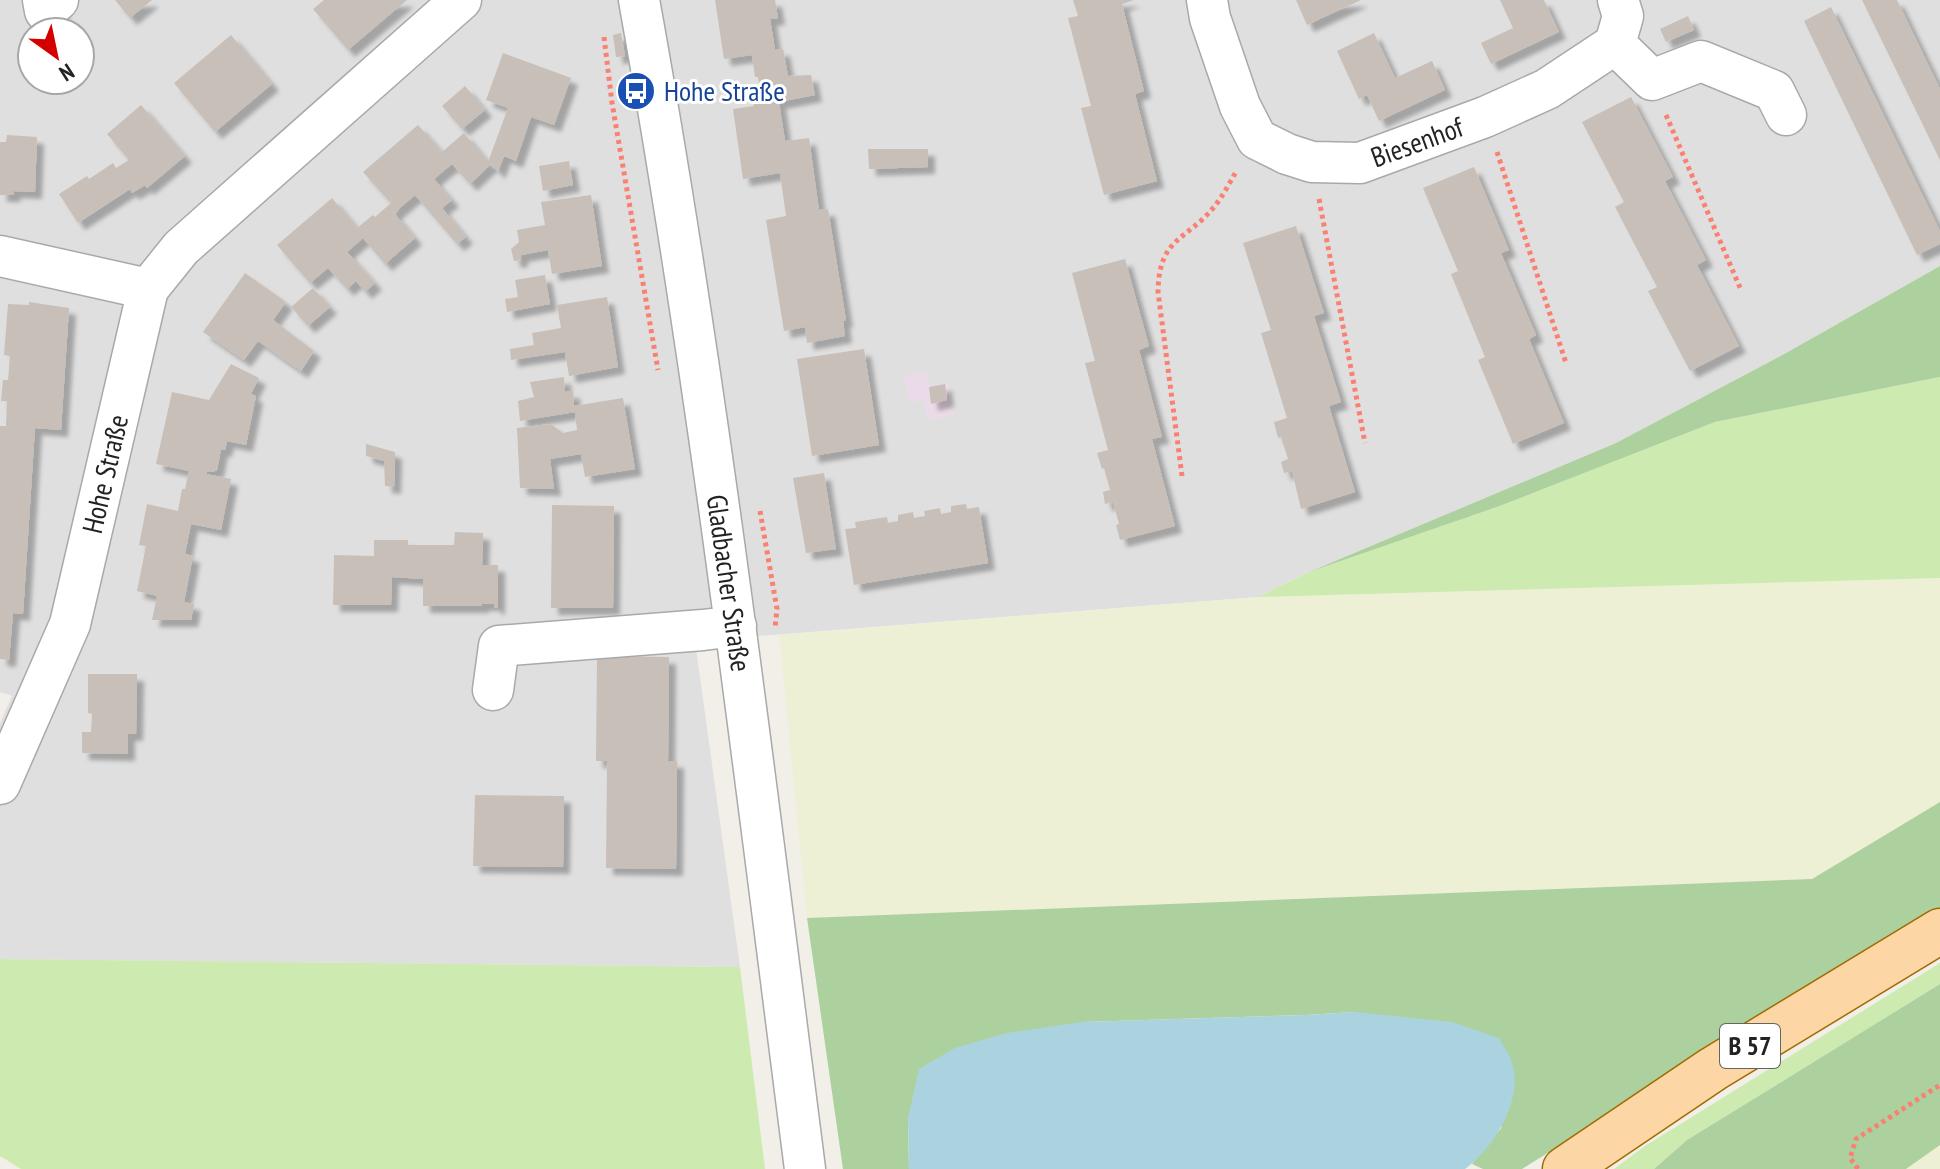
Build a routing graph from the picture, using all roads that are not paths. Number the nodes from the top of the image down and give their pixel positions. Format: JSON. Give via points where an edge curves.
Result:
{"nodes":[{"id":1,"x":43,"y":0,"type":"edge"},
{"id":2,"x":58,"y":0,"type":"edge"},
{"id":3,"x":461,"y":0,"type":"edge"},
{"id":4,"x":639,"y":0,"type":"edge"},
{"id":5,"x":1207,"y":0,"type":"edge"},
{"id":6,"x":1618,"y":0,"type":"edge"},
{"id":7,"x":1615,"y":44,"type":"junction"},
{"id":8,"x":1786,"y":115,"type":"dead end"},
{"id":9,"x":0,"y":256,"type":"edge"},
{"id":10,"x":148,"y":289,"type":"junction"},
{"id":11,"x":736,"y":626,"type":"junction"},
{"id":12,"x":493,"y":690,"type":"dead end"},
{"id":13,"x":0,"y":784,"type":"edge"},
{"id":14,"x":1940,"y":931,"type":"edge"},
{"id":15,"x":805,"y":1169,"type":"edge"},
{"id":16,"x":1565,"y":1169,"type":"edge"}],
"edges":[{"from":1,"to":2,"type":"street","via":[[45,11]]},
{"from":3,"to":10,"type":"street","name":"Hohe Straße","via":[[181,248]]},
{"from":4,"to":11,"type":"street","name":"Gladbacher Straße"},
{"from":5,"to":7,"type":"street","name":"Biesenhof","via":[[1240,106],[1257,139],[1312,162],[1360,163],[1485,117],[1547,89]]},
{"from":6,"to":7,"type":"street","via":[[1623,16]]},
{"from":7,"to":8,"type":"street","via":[[1652,80],[1701,61],[1774,91]]},
{"from":9,"to":10,"type":"street"},
{"from":10,"to":13,"type":"street","name":"Hohe Straße","via":[[70,624]]},
{"from":11,"to":12,"type":"street","via":[[499,646]]},
{"from":11,"to":15,"type":"street","name":"Gladbacher Straße"},
{"from":14,"to":16,"type":"main road","number":"B 57","via":[[1713,1069]]}]}
